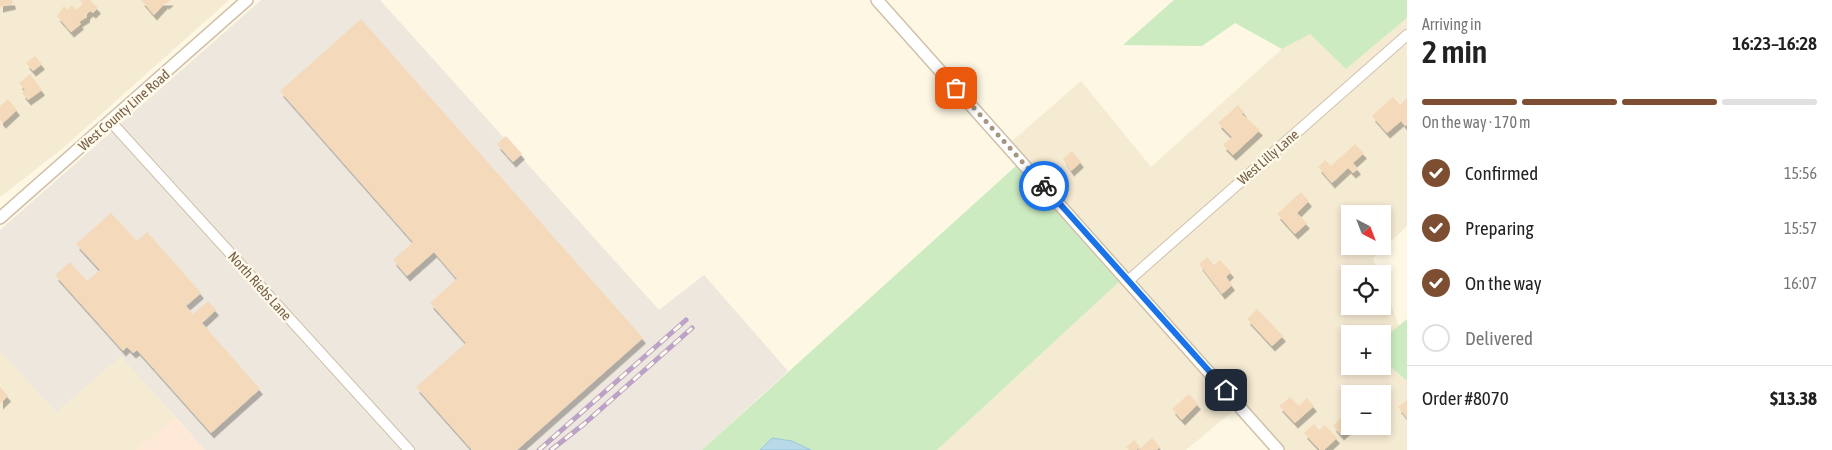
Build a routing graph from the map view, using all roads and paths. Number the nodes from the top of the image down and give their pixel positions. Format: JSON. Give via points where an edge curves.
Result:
{"nodes":[{"id":1,"x":247,"y":0,"type":"edge"},
{"id":2,"x":877,"y":0,"type":"edge"},
{"id":3,"x":1407,"y":35,"type":"edge"},
{"id":4,"x":111,"y":122,"type":"junction"},
{"id":5,"x":0,"y":218,"type":"edge"},
{"id":6,"x":1129,"y":280,"type":"junction"},
{"id":7,"x":409,"y":450,"type":"edge"},
{"id":8,"x":1278,"y":450,"type":"edge"}],
"edges":[{"from":1,"to":4,"type":"street","name":"West County Line Road"},
{"from":2,"to":6,"type":"street"},
{"from":3,"to":6,"type":"street","name":"West Lilly Lane"},
{"from":4,"to":5,"type":"street","name":"West County Line Road"},
{"from":4,"to":7,"type":"street","name":"North Riebs Lane"},
{"from":6,"to":8,"type":"street"}]}
